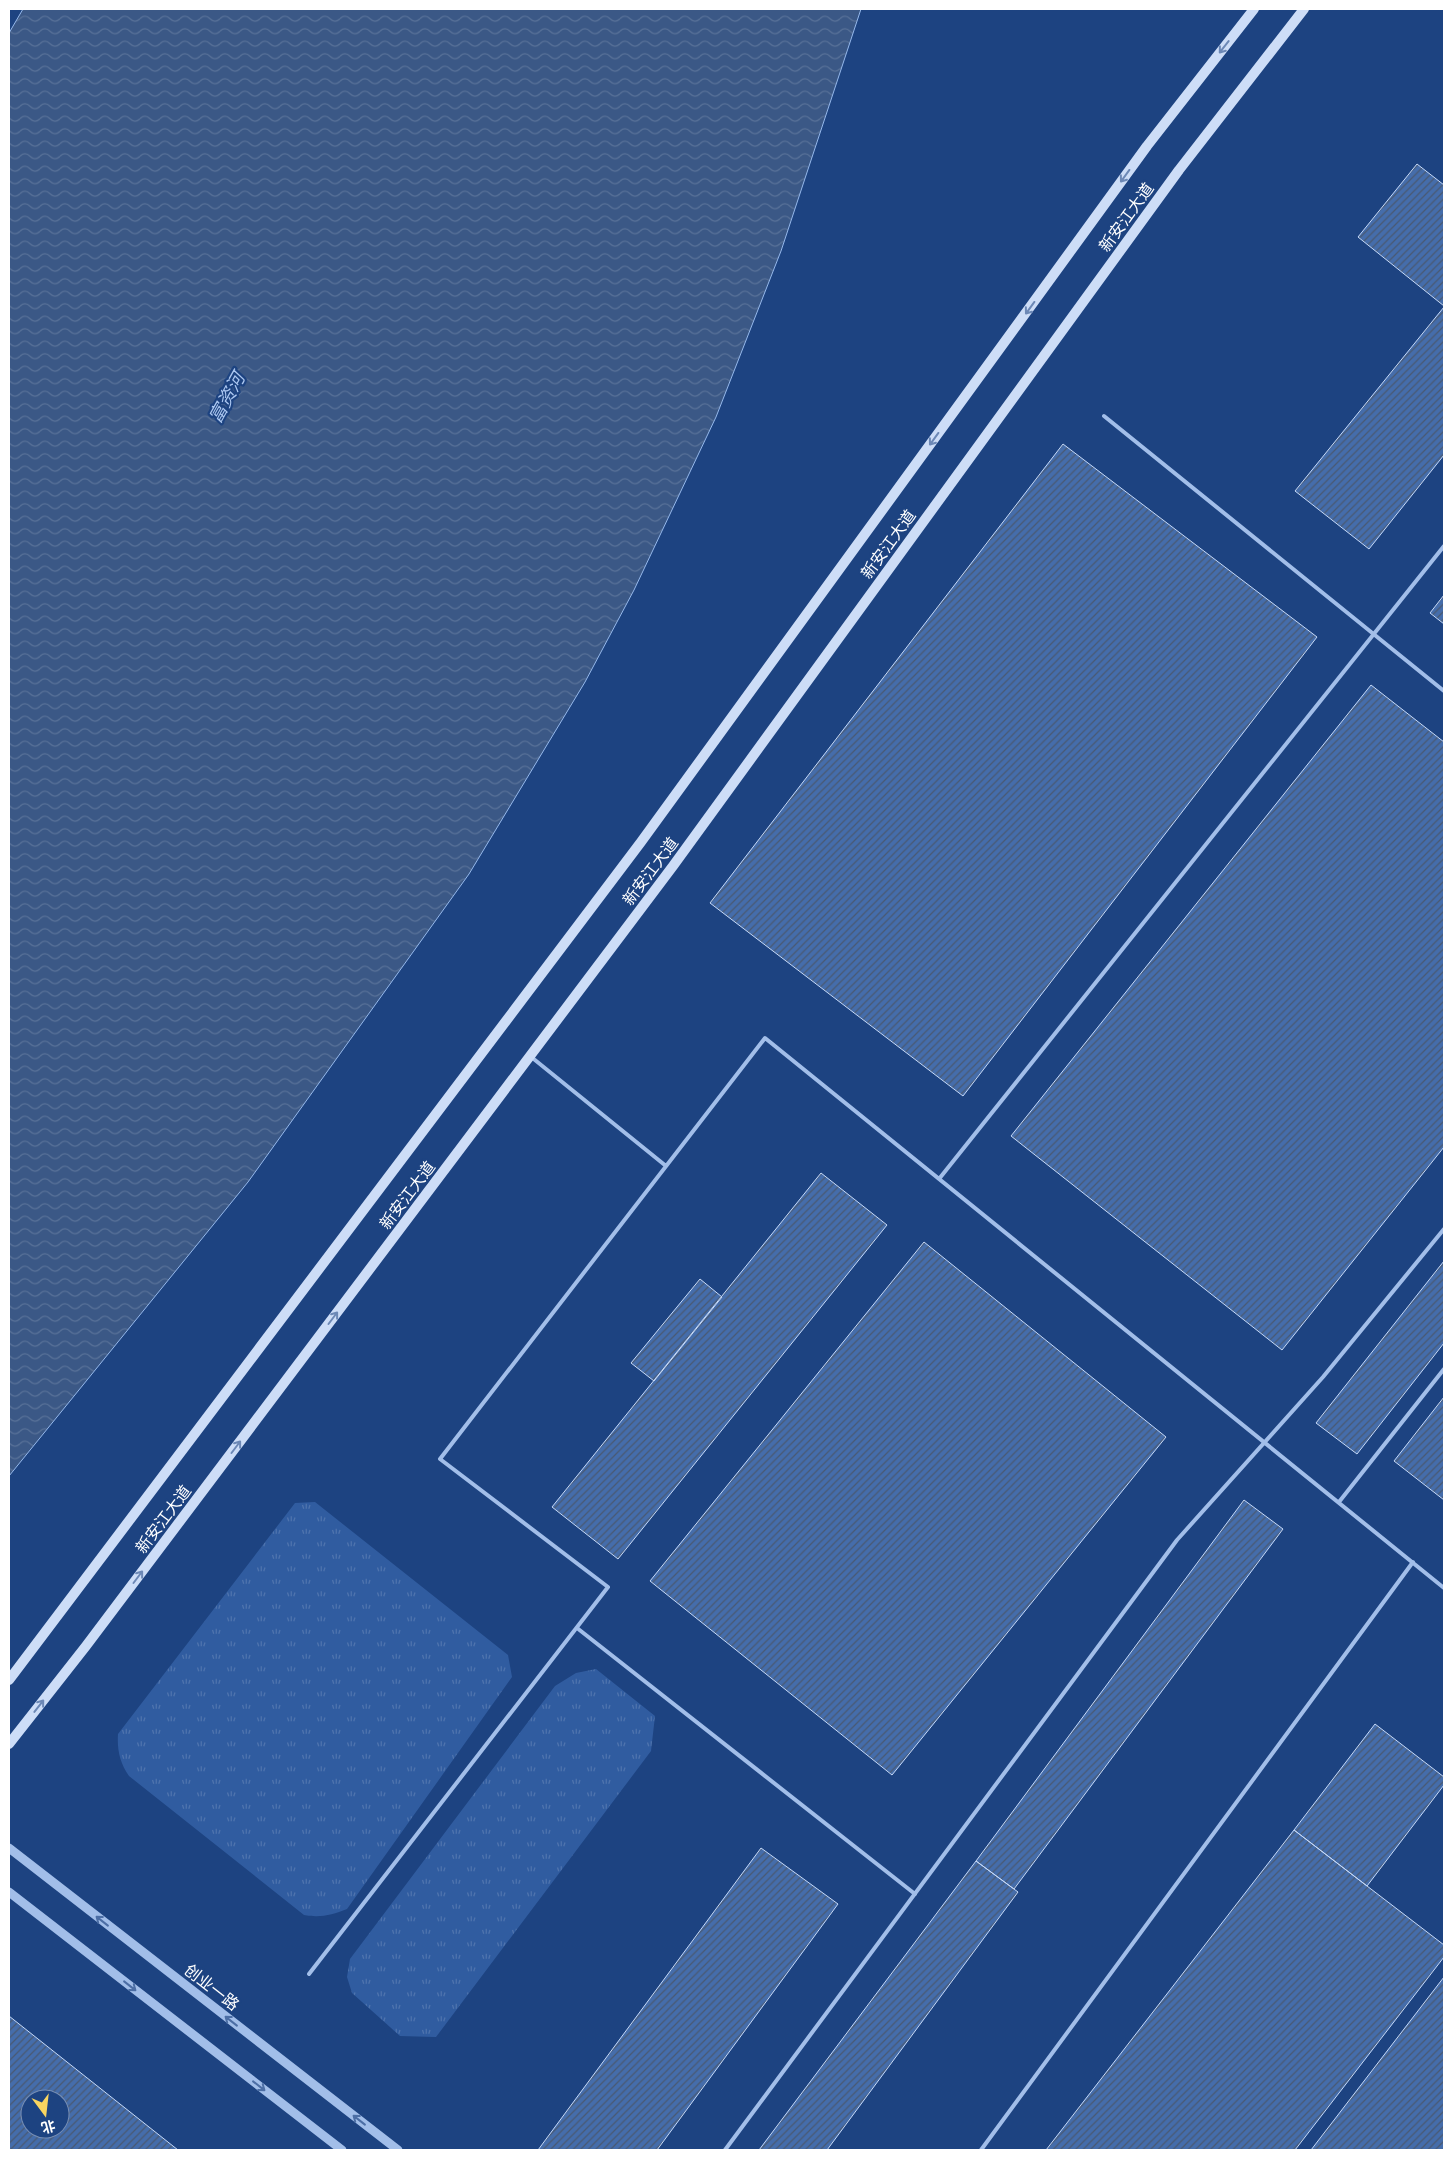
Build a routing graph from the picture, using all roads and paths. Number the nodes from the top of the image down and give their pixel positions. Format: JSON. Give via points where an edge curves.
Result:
{"nodes":[{"id":1,"x":1254,"y":9,"type":"edge"},
{"id":2,"x":1304,"y":9,"type":"edge"},
{"id":3,"x":1104,"y":416,"type":"dead end"},
{"id":4,"x":1444,"y":546,"type":"edge"},
{"id":5,"x":1374,"y":634,"type":"junction"},
{"id":6,"x":1444,"y":691,"type":"edge"},
{"id":7,"x":530,"y":1056,"type":"junction"},
{"id":8,"x":666,"y":1166,"type":"junction"},
{"id":9,"x":939,"y":1179,"type":"junction"},
{"id":10,"x":1444,"y":1229,"type":"edge"},
{"id":11,"x":1444,"y":1369,"type":"edge"},
{"id":12,"x":1265,"y":1442,"type":"junction"},
{"id":13,"x":1339,"y":1502,"type":"junction"},
{"id":14,"x":1413,"y":1562,"type":"junction"},
{"id":15,"x":1444,"y":1588,"type":"edge"},
{"id":16,"x":577,"y":1628,"type":"junction"},
{"id":17,"x":9,"y":1680,"type":"edge"},
{"id":18,"x":9,"y":1744,"type":"edge"},
{"id":19,"x":9,"y":1848,"type":"edge"},
{"id":20,"x":9,"y":1892,"type":"edge"},
{"id":21,"x":915,"y":1894,"type":"junction"},
{"id":22,"x":309,"y":1974,"type":"dead end"},
{"id":23,"x":342,"y":2150,"type":"edge"},
{"id":24,"x":398,"y":2150,"type":"edge"},
{"id":25,"x":726,"y":2150,"type":"edge"},
{"id":26,"x":981,"y":2150,"type":"edge"}],
"edges":[{"from":1,"to":17,"type":"main road","name":"新安江大道","one_way":true,"via":[[1147,146],[641,842]]},
{"from":2,"to":7,"type":"main road","name":"新安江大道","via":[[1179,170]]},
{"from":3,"to":5,"type":"lane"},
{"from":4,"to":5,"type":"lane"},
{"from":5,"to":6,"type":"lane"},
{"from":5,"to":9,"type":"lane"},
{"from":7,"to":8,"type":"lane"},
{"from":18,"to":7,"type":"main road","name":"新安江大道","one_way":true},
{"from":8,"to":9,"type":"lane","via":[[765,1038]]},
{"from":8,"to":16,"type":"lane","via":[[440,1459],[608,1587]]},
{"from":9,"to":12,"type":"lane"},
{"from":10,"to":12,"type":"lane","via":[[1323,1377]]},
{"from":11,"to":13,"type":"lane"},
{"from":12,"to":13,"type":"lane"},
{"from":12,"to":21,"type":"lane","via":[[1177,1540]]},
{"from":13,"to":14,"type":"lane"},
{"from":14,"to":15,"type":"lane"},
{"from":14,"to":26,"type":"lane"},
{"from":16,"to":21,"type":"lane"},
{"from":16,"to":22,"type":"lane"},
{"from":24,"to":19,"type":"street","name":"创业一路","one_way":true},
{"from":20,"to":23,"type":"street","one_way":true},
{"from":21,"to":25,"type":"lane"}]}
